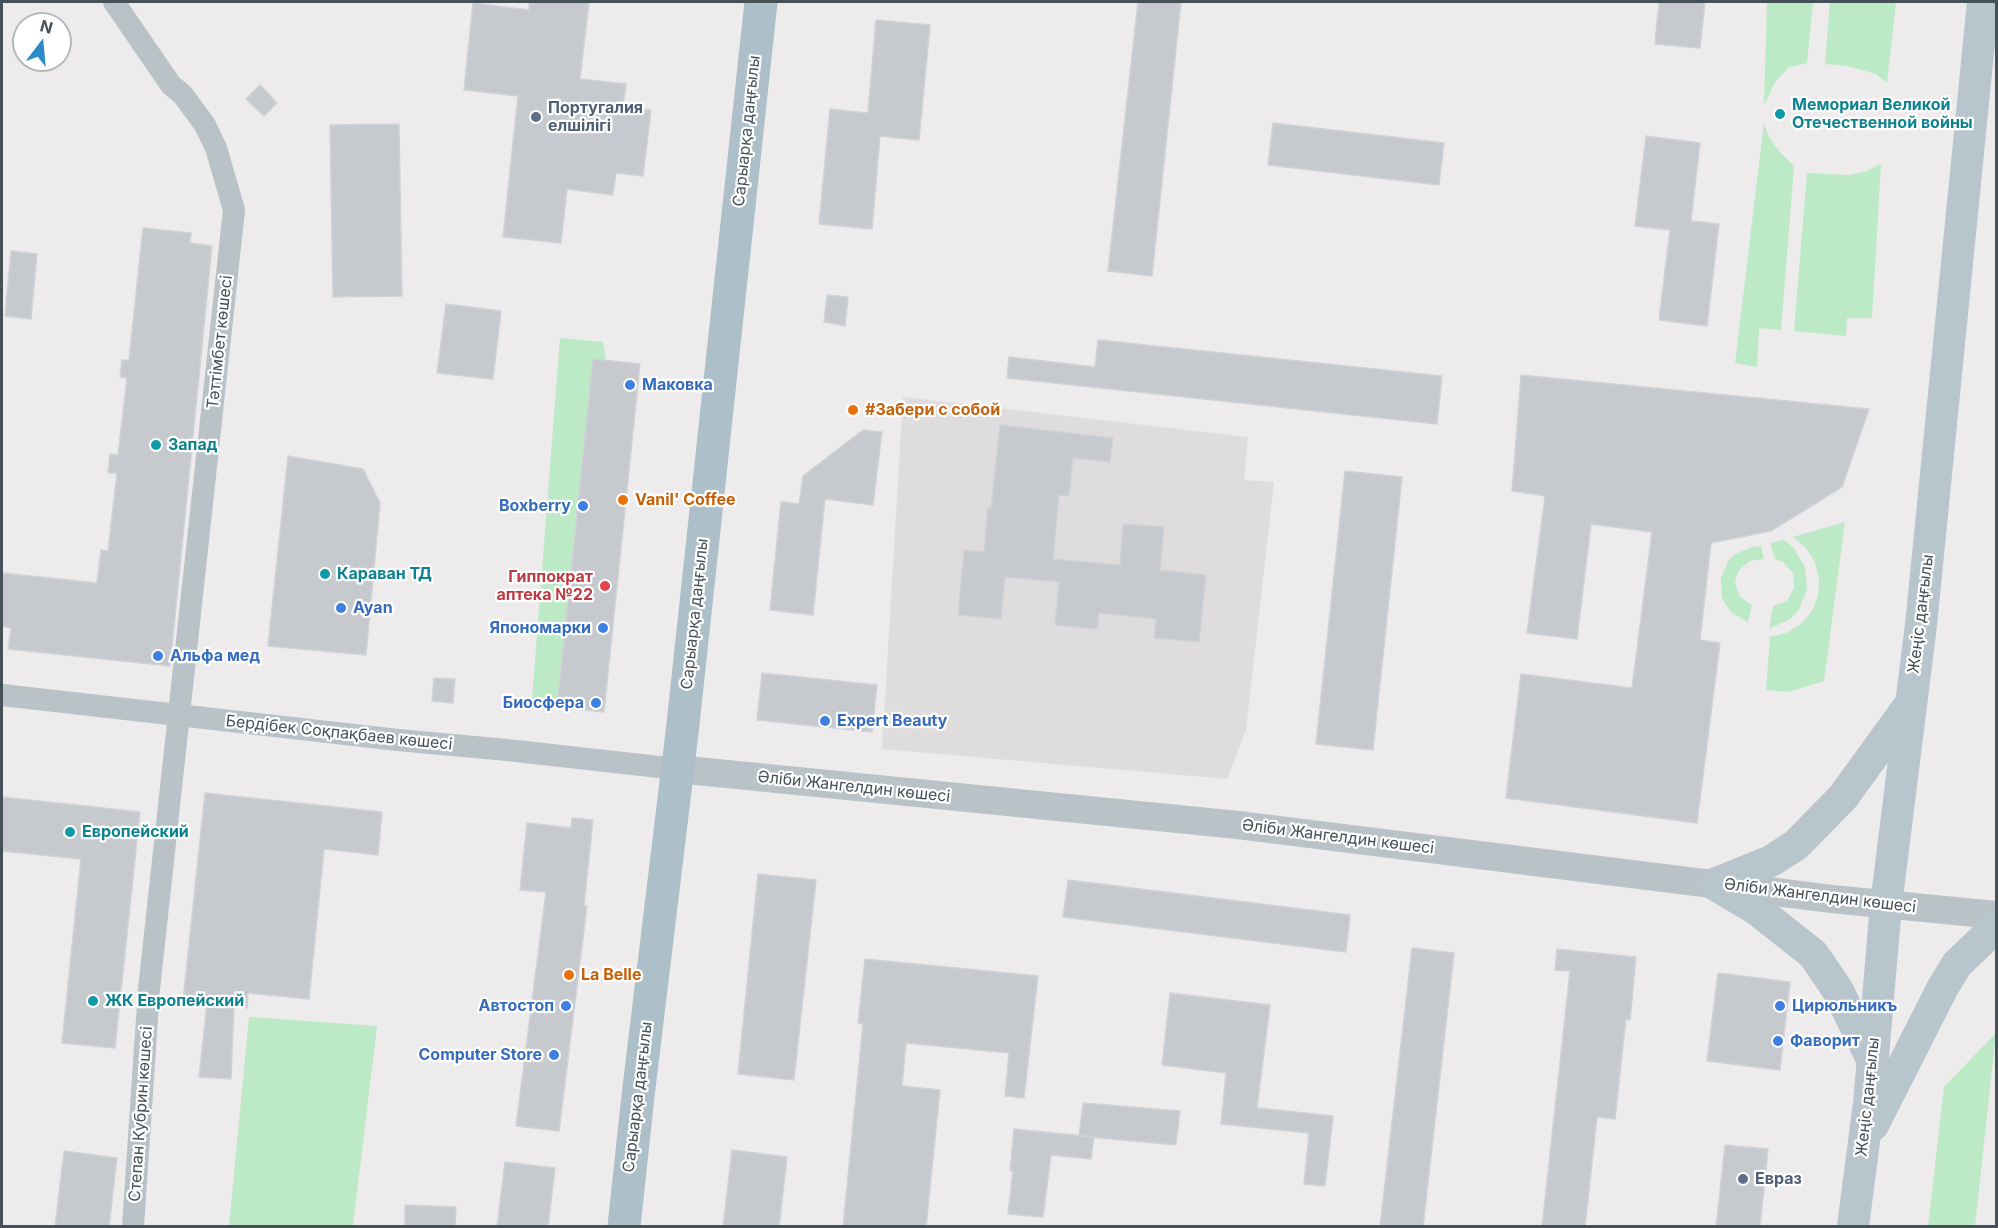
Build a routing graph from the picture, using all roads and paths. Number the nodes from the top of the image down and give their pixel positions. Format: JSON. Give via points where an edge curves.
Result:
{"nodes":[{"id":1,"x":114,"y":2,"type":"edge"},
{"id":2,"x":761,"y":2,"type":"edge"},
{"id":3,"x":1984,"y":3,"type":"edge"},
{"id":4,"x":2,"y":695,"type":"edge"},
{"id":5,"x":1911,"y":703,"type":"junction"},
{"id":6,"x":178,"y":716,"type":"junction"},
{"id":7,"x":677,"y":769,"type":"junction"},
{"id":8,"x":1714,"y":884,"type":"junction"},
{"id":9,"x":1886,"y":904,"type":"junction"},
{"id":10,"x":1996,"y":915,"type":"edge"},
{"id":11,"x":1996,"y":927,"type":"edge"},
{"id":12,"x":1873,"y":1061,"type":"junction"},
{"id":13,"x":1863,"y":1144,"type":"junction"},
{"id":14,"x":133,"y":1227,"type":"edge"},
{"id":15,"x":624,"y":1227,"type":"edge"},
{"id":16,"x":1853,"y":1227,"type":"edge"}],
"edges":[{"from":1,"to":6,"type":"street","name":"Тәттімбет көшесі","via":[[171,85],[205,125],[234,210]]},
{"from":2,"to":7,"type":"main road","name":"Сарыарқа даңғылы"},
{"from":3,"to":5,"type":"main road","name":"Жеңіс даңғылы"},
{"from":4,"to":6,"type":"street","name":"Бердібек Соқпақбаев көшесі"},
{"from":5,"to":8,"type":"main road","via":[[1843,797],[1796,845],[1770,861]]},
{"from":5,"to":9,"type":"main road","name":"Жеңіс даңғылы"},
{"from":6,"to":7,"type":"street","name":"Бердібек Соқпақбаев көшесі"},
{"from":6,"to":14,"type":"street","name":"Степан Кубрин көшесі","via":[[148,989]]},
{"from":7,"to":8,"type":"street","name":"Әліби Жангелдин көшесі","via":[[1238,825]]},
{"from":7,"to":15,"type":"main road","name":"Сарыарқа даңғылы"},
{"from":8,"to":9,"type":"street","name":"Әліби Жангелдин көшесі"},
{"from":8,"to":12,"type":"main road","via":[[1756,909],[1813,954],[1837,989]]},
{"from":9,"to":10,"type":"street","name":"Әліби Жангелдин көшесі"},
{"from":9,"to":12,"type":"main road","name":"Жеңіс даңғылы"},
{"from":11,"to":13,"type":"main road","via":[[1957,964]]},
{"from":12,"to":13,"type":"main road","name":"Жеңіс даңғылы"},
{"from":13,"to":16,"type":"main road","name":"Жеңіс даңғылы"}]}
